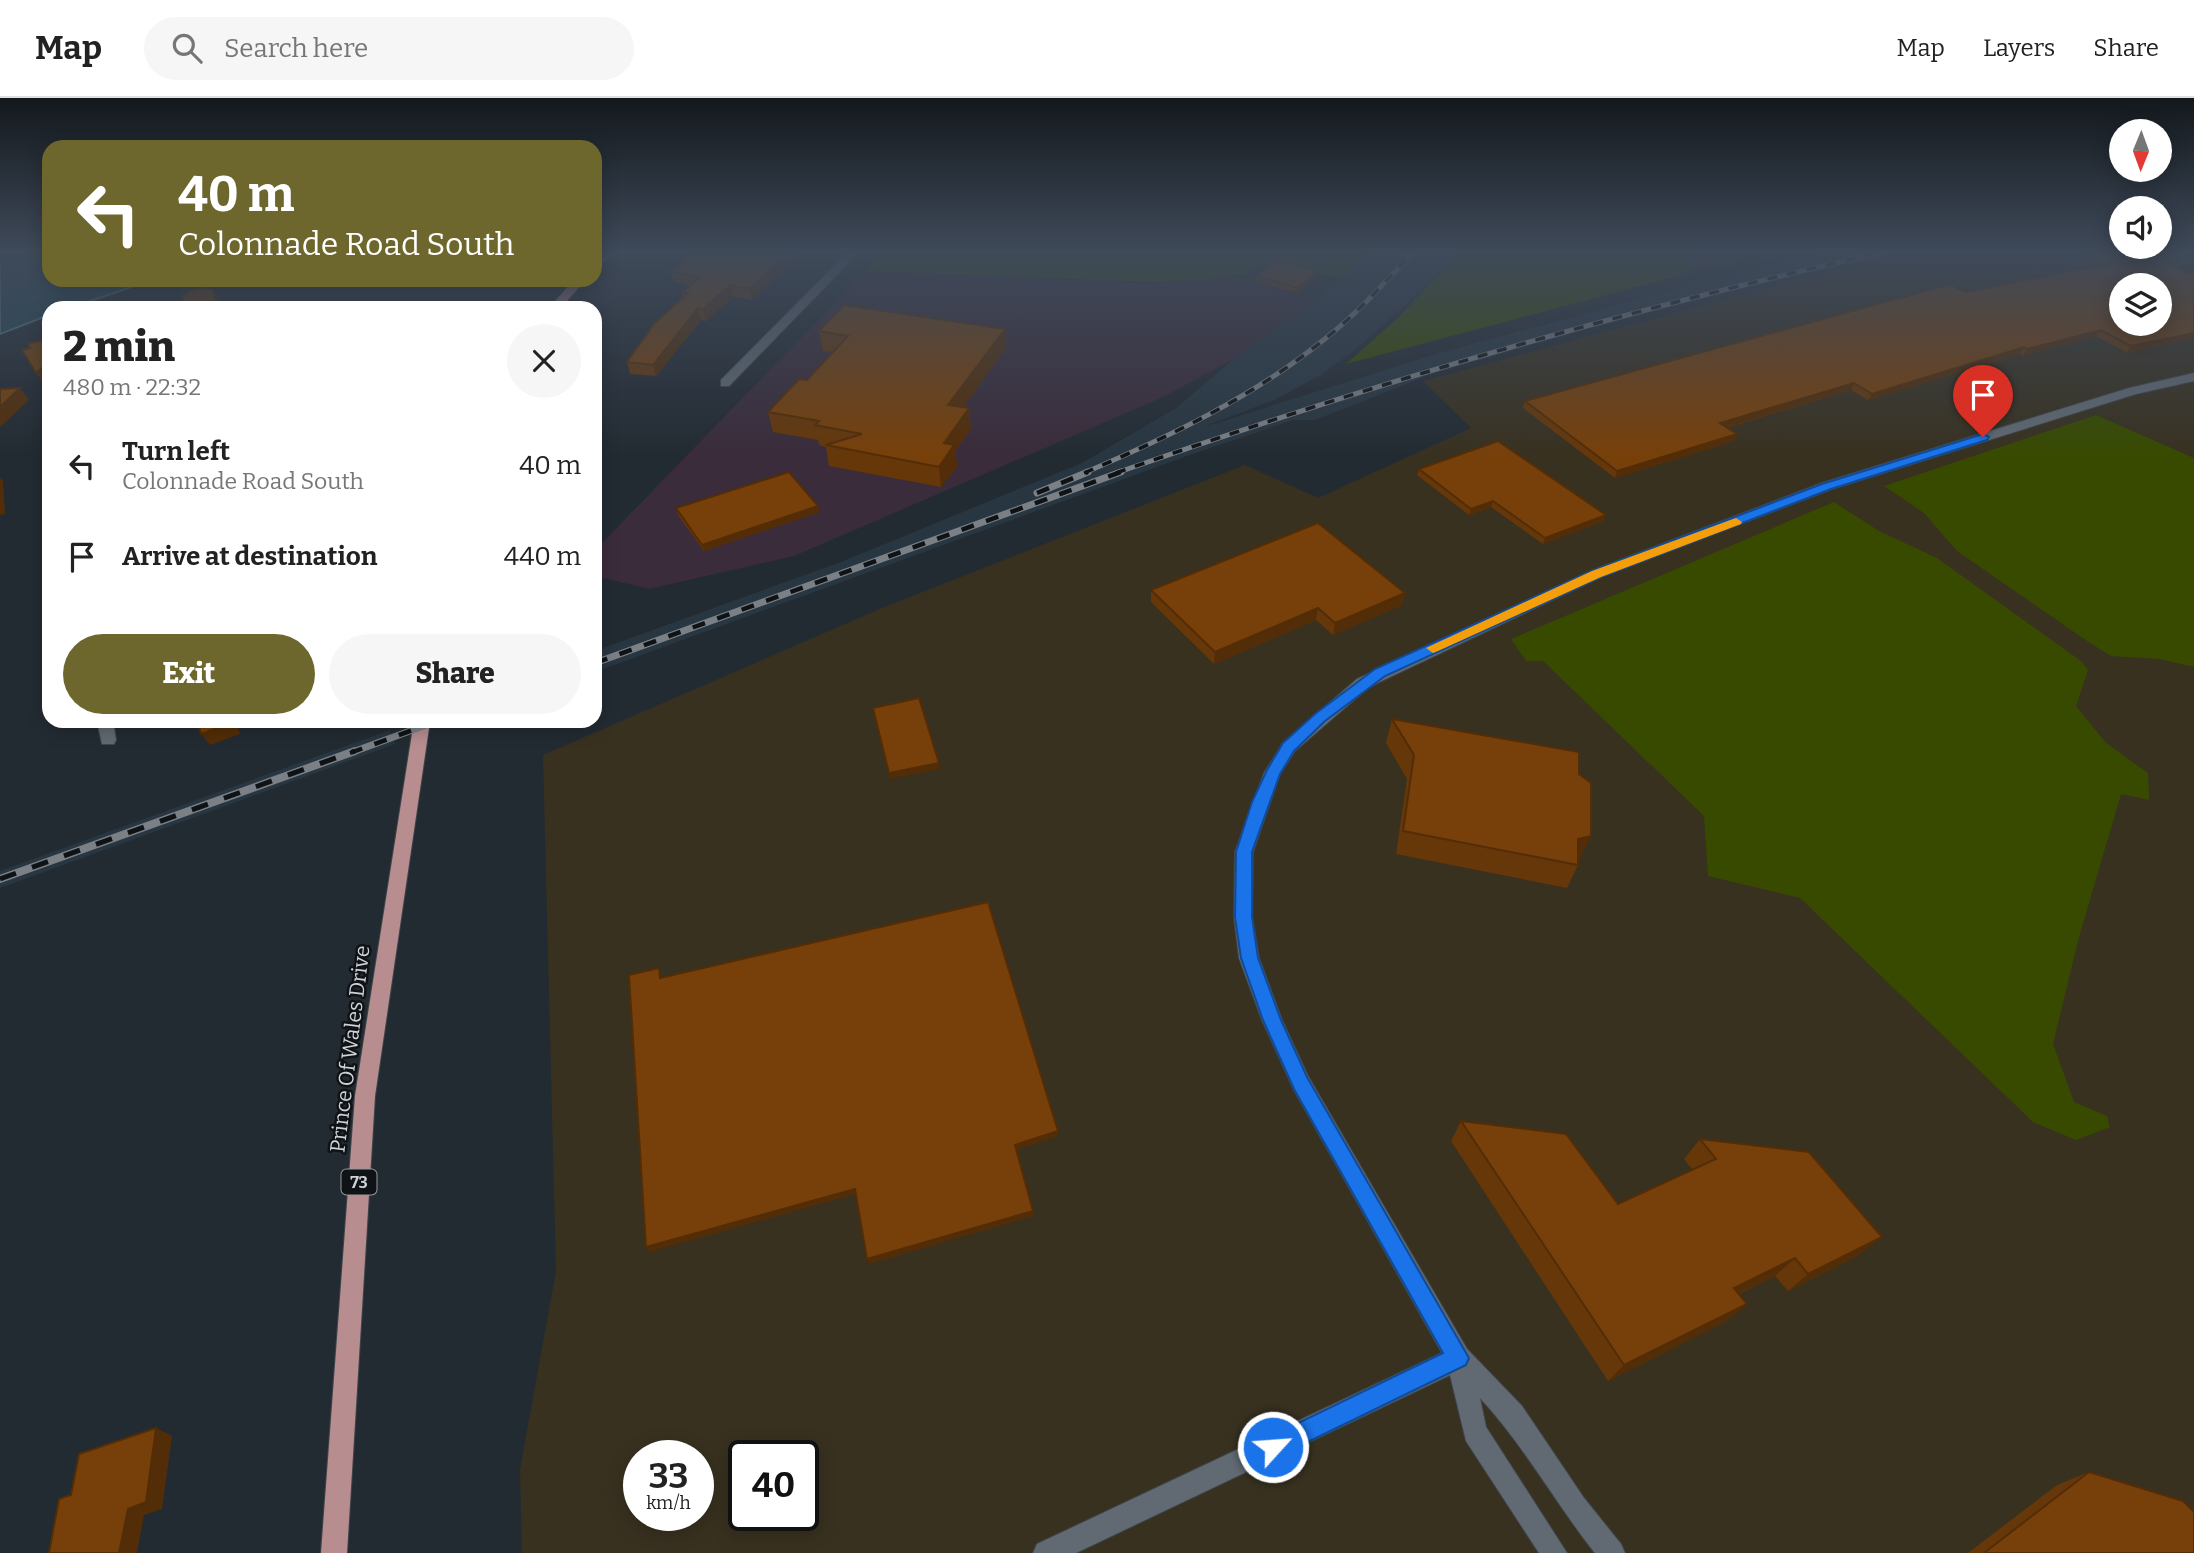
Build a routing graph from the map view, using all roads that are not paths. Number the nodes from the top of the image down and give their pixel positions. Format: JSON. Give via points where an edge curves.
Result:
{"nodes":[{"id":1,"x":787,"y":320,"type":"edge"},
{"id":2,"x":2194,"y":377,"type":"edge"},
{"id":3,"x":725,"y":383,"type":"dead end"},
{"id":4,"x":107,"y":728,"type":"edge"},
{"id":5,"x":421,"y":728,"type":"edge"},
{"id":6,"x":108,"y":740,"type":"dead end"},
{"id":7,"x":1458,"y":1358,"type":"junction"},
{"id":8,"x":334,"y":1553,"type":"edge"},
{"id":9,"x":1046,"y":1553,"type":"edge"},
{"id":10,"x":1554,"y":1553,"type":"edge"},
{"id":11,"x":1612,"y":1553,"type":"edge"}],
"edges":[{"from":1,"to":3,"type":"street"},
{"from":2,"to":7,"type":"street","via":[[2133,391],[1859,476],[1596,574],[1380,673],[1320,717],[1289,747],[1272,774],[1244,852],[1243,917],[1249,958],[1301,1083]]},
{"from":4,"to":6,"type":"street"},
{"from":5,"to":8,"type":"main road","name":"Prince Of Wales Drive","number":"73","via":[[365,1096]]},
{"from":7,"to":9,"type":"street"},
{"from":7,"to":10,"type":"street","via":[[1475,1432]]},
{"from":7,"to":11,"type":"street","via":[[1513,1415]]}]}
